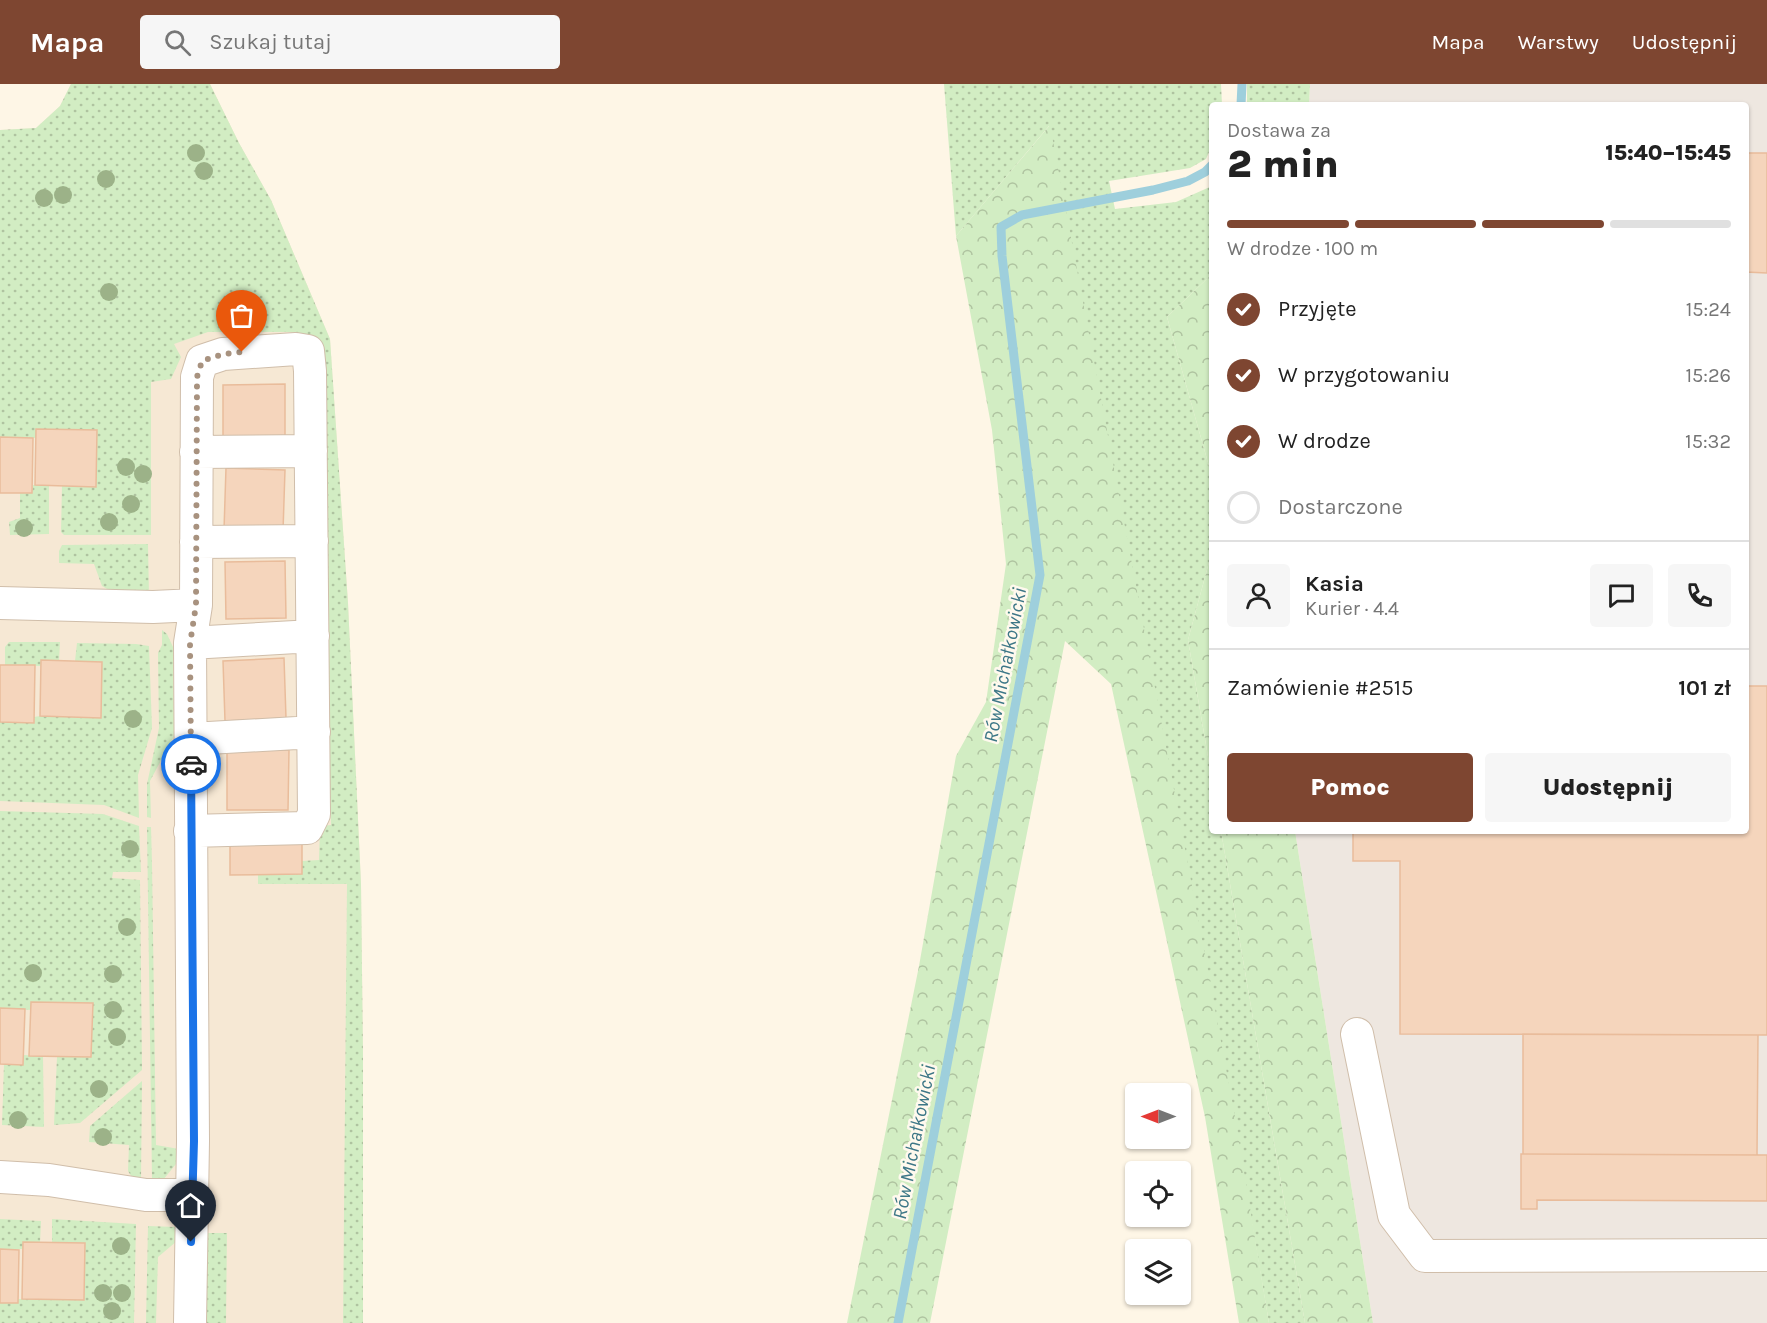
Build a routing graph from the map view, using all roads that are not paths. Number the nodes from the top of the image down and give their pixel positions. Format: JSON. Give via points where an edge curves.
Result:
{"nodes":[{"id":1,"x":311,"y":451,"type":"junction"},
{"id":2,"x":196,"y":452,"type":"junction"},
{"id":3,"x":312,"y":541,"type":"junction"},
{"id":4,"x":196,"y":542,"type":"junction"},
{"id":5,"x":0,"y":603,"type":"edge"},
{"id":6,"x":196,"y":605,"type":"junction"},
{"id":7,"x":313,"y":636,"type":"junction"},
{"id":8,"x":190,"y":644,"type":"junction"},
{"id":9,"x":314,"y":732,"type":"junction"},
{"id":10,"x":191,"y":739,"type":"junction"},
{"id":11,"x":190,"y":831,"type":"junction"},
{"id":12,"x":1357,"y":1034,"type":"dead end"},
{"id":13,"x":0,"y":1177,"type":"edge"},
{"id":14,"x":191,"y":1195,"type":"junction"},
{"id":15,"x":1767,"y":1255,"type":"edge"},
{"id":16,"x":190,"y":1323,"type":"edge"}],
"edges":[{"from":1,"to":2,"type":"street"},
{"from":1,"to":2,"type":"street","via":[[308,351],[296,349],[223,354],[202,361],[197,377]]},
{"from":1,"to":3,"type":"street"},
{"from":2,"to":4,"type":"street"},
{"from":3,"to":4,"type":"street"},
{"from":3,"to":7,"type":"street"},
{"from":4,"to":6,"type":"street"},
{"from":5,"to":6,"type":"street","via":[[153,608]]},
{"from":6,"to":8,"type":"street"},
{"from":7,"to":8,"type":"street"},
{"from":7,"to":9,"type":"street"},
{"from":8,"to":10,"type":"street"},
{"from":9,"to":10,"type":"street"},
{"from":9,"to":11,"type":"street","via":[[314,814],[307,828]]},
{"from":10,"to":11,"type":"street"},
{"from":11,"to":14,"type":"street","via":[[194,1141]]},
{"from":12,"to":15,"type":"street","via":[[1394,1215],[1425,1256]]},
{"from":13,"to":14,"type":"street","via":[[49,1180],[146,1195]]},
{"from":14,"to":16,"type":"street"}]}
